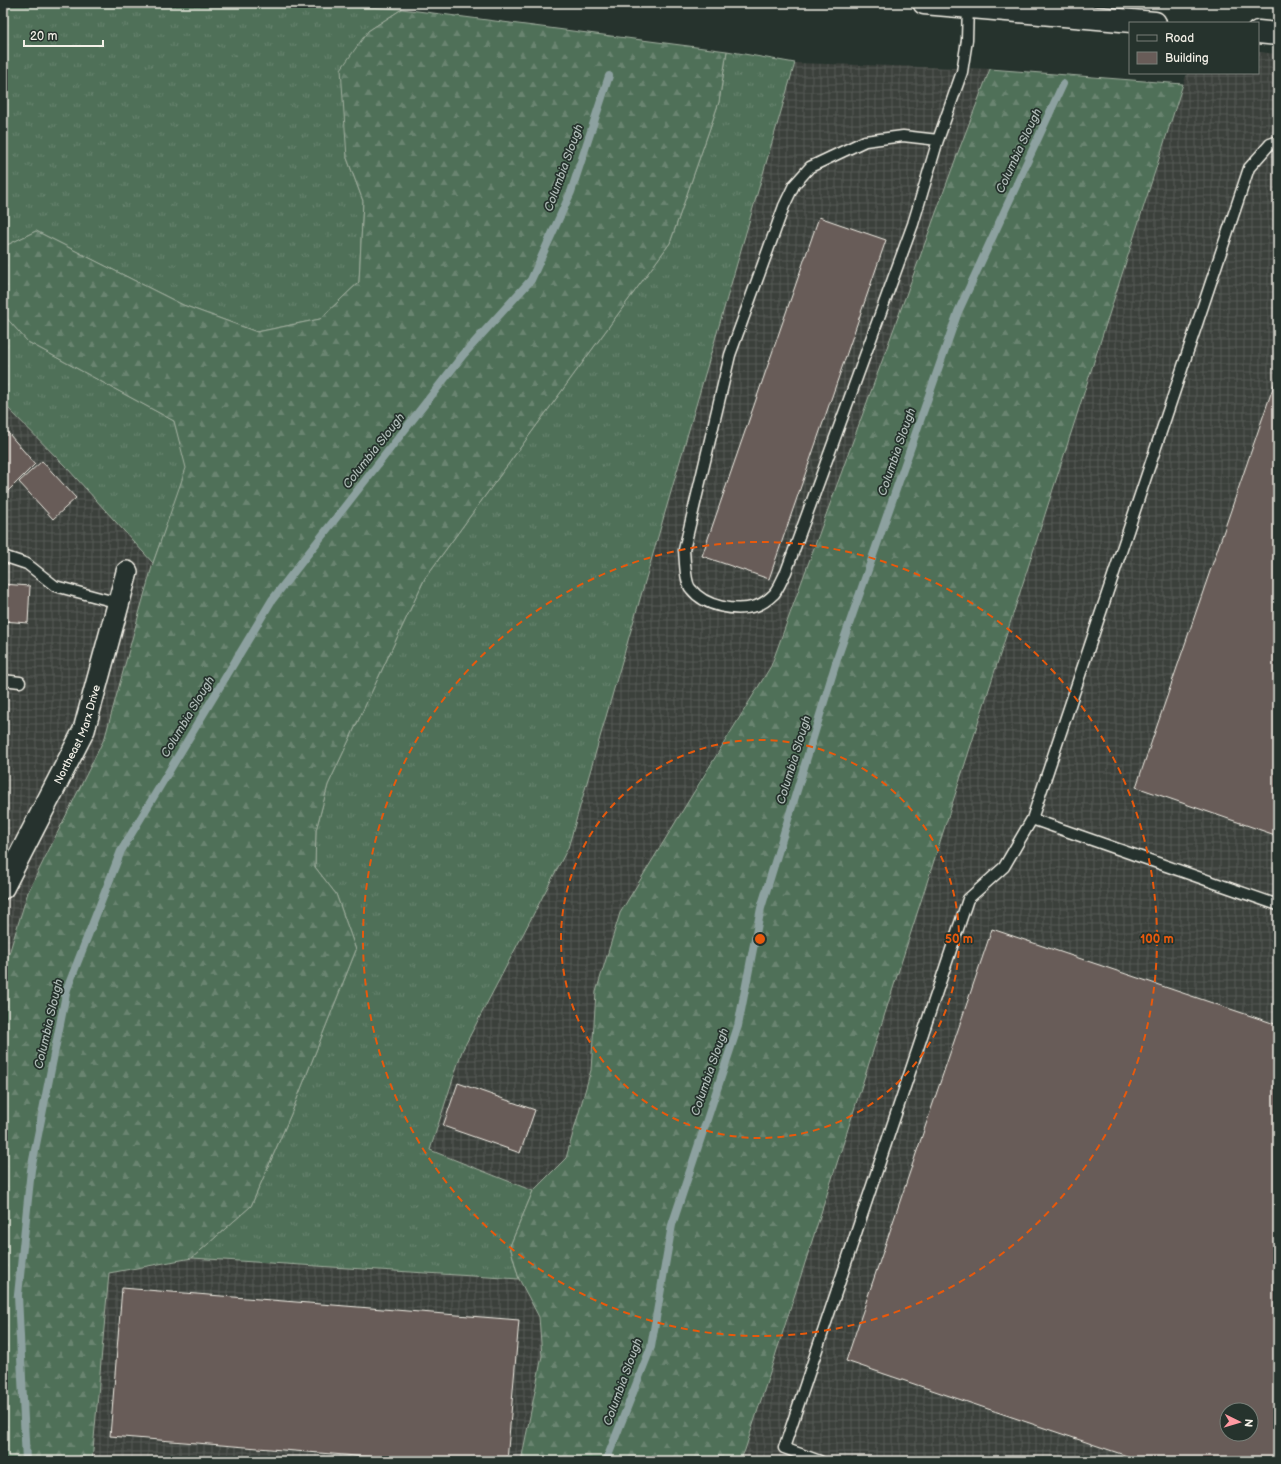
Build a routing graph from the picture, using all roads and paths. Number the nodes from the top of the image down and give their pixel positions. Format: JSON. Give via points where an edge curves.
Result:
{"nodes":[{"id":1,"x":924,"y":3,"type":"edge"},
{"id":2,"x":968,"y":5,"type":"edge"},
{"id":3,"x":1145,"y":22,"type":"edge"},
{"id":4,"x":1259,"y":32,"type":"edge"},
{"id":5,"x":1278,"y":34,"type":"edge"},
{"id":6,"x":938,"y":140,"type":"junction"},
{"id":7,"x":1278,"y":141,"type":"edge"},
{"id":8,"x":3,"y":556,"type":"edge"},
{"id":9,"x":127,"y":572,"type":"dead end"},
{"id":10,"x":119,"y":603,"type":"junction"},
{"id":11,"x":3,"y":680,"type":"edge"},
{"id":12,"x":20,"y":682,"type":"dead end"},
{"id":13,"x":1032,"y":819,"type":"junction"},
{"id":14,"x":3,"y":888,"type":"edge"},
{"id":15,"x":1278,"y":905,"type":"edge"},
{"id":16,"x":820,"y":1461,"type":"edge"}],
"edges":[{"from":1,"to":2,"type":"main road"},
{"from":2,"to":3,"type":"main road"},
{"from":2,"to":6,"type":"lane","via":[[967,40],[962,72]]},
{"from":4,"to":5,"type":"main road"},
{"from":6,"to":6,"type":"lane","via":[[913,224],[786,572],[775,593],[758,605],[742,609],[722,607],[703,600],[690,588],[684,550],[730,355],[794,185],[810,167],[865,141],[903,136]]},
{"from":7,"to":13,"type":"lane","via":[[1270,144],[1249,168]]},
{"from":8,"to":10,"type":"lane","via":[[27,564],[55,586]]},
{"from":9,"to":10,"type":"street","name":"Northeast Marx Drive"},
{"from":10,"to":14,"type":"street","name":"Northeast Marx Drive","via":[[84,730]]},
{"from":11,"to":12,"type":"lane"},
{"from":13,"to":15,"type":"lane"},
{"from":13,"to":16,"type":"lane","via":[[1004,867],[968,899],[784,1448]]}]}
